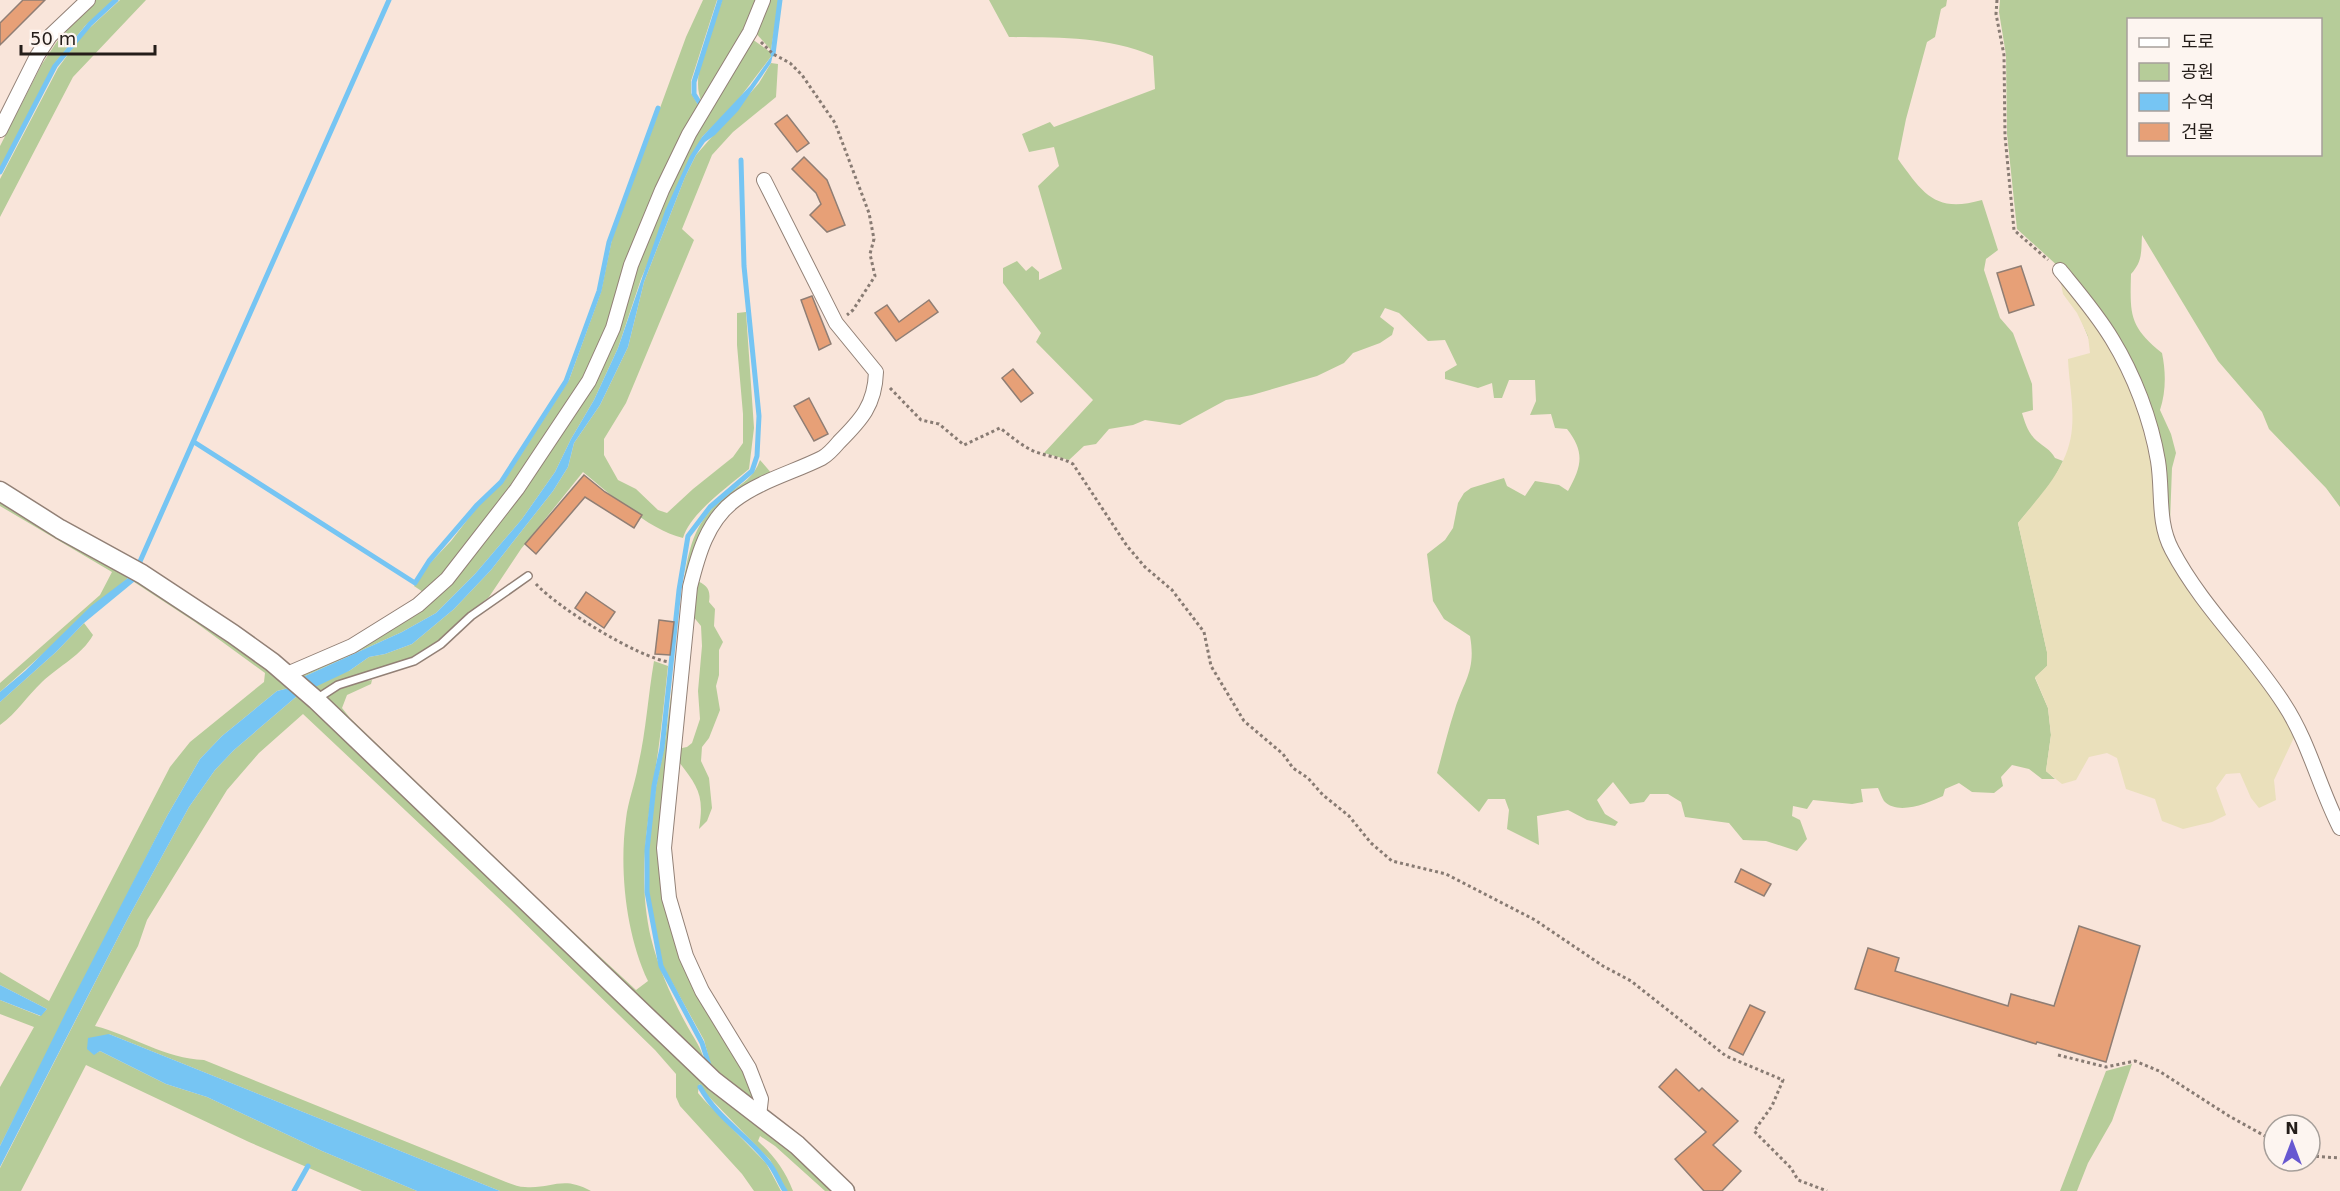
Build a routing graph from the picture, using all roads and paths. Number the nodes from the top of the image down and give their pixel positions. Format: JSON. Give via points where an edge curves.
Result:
{"nodes":[{"id":1,"x":88,"y":0,"type":"edge"},
{"id":2,"x":763,"y":0,"type":"edge"},
{"id":3,"x":1997,"y":0,"type":"edge"},
{"id":4,"x":750,"y":32,"type":"junction"},
{"id":5,"x":0,"y":130,"type":"edge"},
{"id":6,"x":764,"y":180,"type":"dead end"},
{"id":7,"x":2060,"y":270,"type":"joint"},
{"id":8,"x":836,"y":323,"type":"junction"},
{"id":9,"x":876,"y":372,"type":"junction"},
{"id":10,"x":0,"y":491,"type":"edge"},
{"id":11,"x":528,"y":576,"type":"joint"},
{"id":12,"x":684,"y":665,"type":"junction"},
{"id":13,"x":287,"y":674,"type":"junction"},
{"id":14,"x":316,"y":700,"type":"junction"},
{"id":15,"x":2340,"y":828,"type":"edge"},
{"id":16,"x":2058,"y":1055,"type":"dead end"},
{"id":17,"x":759,"y":1116,"type":"junction"},
{"id":18,"x":2262,"y":1135,"type":"edge"},
{"id":19,"x":2322,"y":1157,"type":"edge"},
{"id":20,"x":2340,"y":1158,"type":"edge"},
{"id":21,"x":845,"y":1191,"type":"edge"},
{"id":22,"x":1827,"y":1191,"type":"edge"}],
"edges":[{"from":1,"to":5,"type":"street","via":[[50,36],[36,56]]},
{"from":2,"to":4,"type":"street"},
{"from":3,"to":7,"type":"path","via":[[2014,230]]},
{"from":4,"to":8,"type":"path","via":[[802,75],[836,123],[869,213],[875,276],[853,310]]},
{"from":4,"to":13,"type":"street","via":[[689,134],[662,190],[631,265],[613,328],[589,381],[517,489],[447,579],[418,605],[352,646]]},
{"from":6,"to":8,"type":"street"},
{"from":7,"to":15,"type":"street","via":[[2112,339],[2136,387],[2158,462],[2162,523],[2171,549],[2298,727]]},
{"from":8,"to":9,"type":"street"},
{"from":9,"to":12,"type":"street","via":[[868,408],[825,456],[736,499],[718,516],[690,587]]},
{"from":9,"to":22,"type":"path","via":[[921,420],[939,424],[964,446],[1000,428],[1027,448],[1073,464],[1127,546],[1172,590],[1204,632],[1205,648],[1216,676],[1244,721],[1349,816],[1392,861],[1446,874],[1536,920],[1594,961],[1631,981],[1726,1056],[1783,1080],[1772,1106],[1754,1131],[1798,1180]]},
{"from":10,"to":13,"type":"street","via":[[142,574]]},
{"from":11,"to":12,"type":"path","via":[[546,595],[588,623],[663,661]]},
{"from":11,"to":14,"type":"lane","via":[[414,661],[338,685]]},
{"from":12,"to":17,"type":"street","via":[[664,848],[669,897],[686,956],[702,992],[749,1068],[761,1099]]},
{"from":13,"to":14,"type":"street"},
{"from":14,"to":17,"type":"street","via":[[714,1081]]},
{"from":16,"to":18,"type":"path","via":[[2106,1067],[2135,1061],[2159,1071]]},
{"from":17,"to":21,"type":"street","via":[[797,1145]]},
{"from":19,"to":20,"type":"path"}]}
